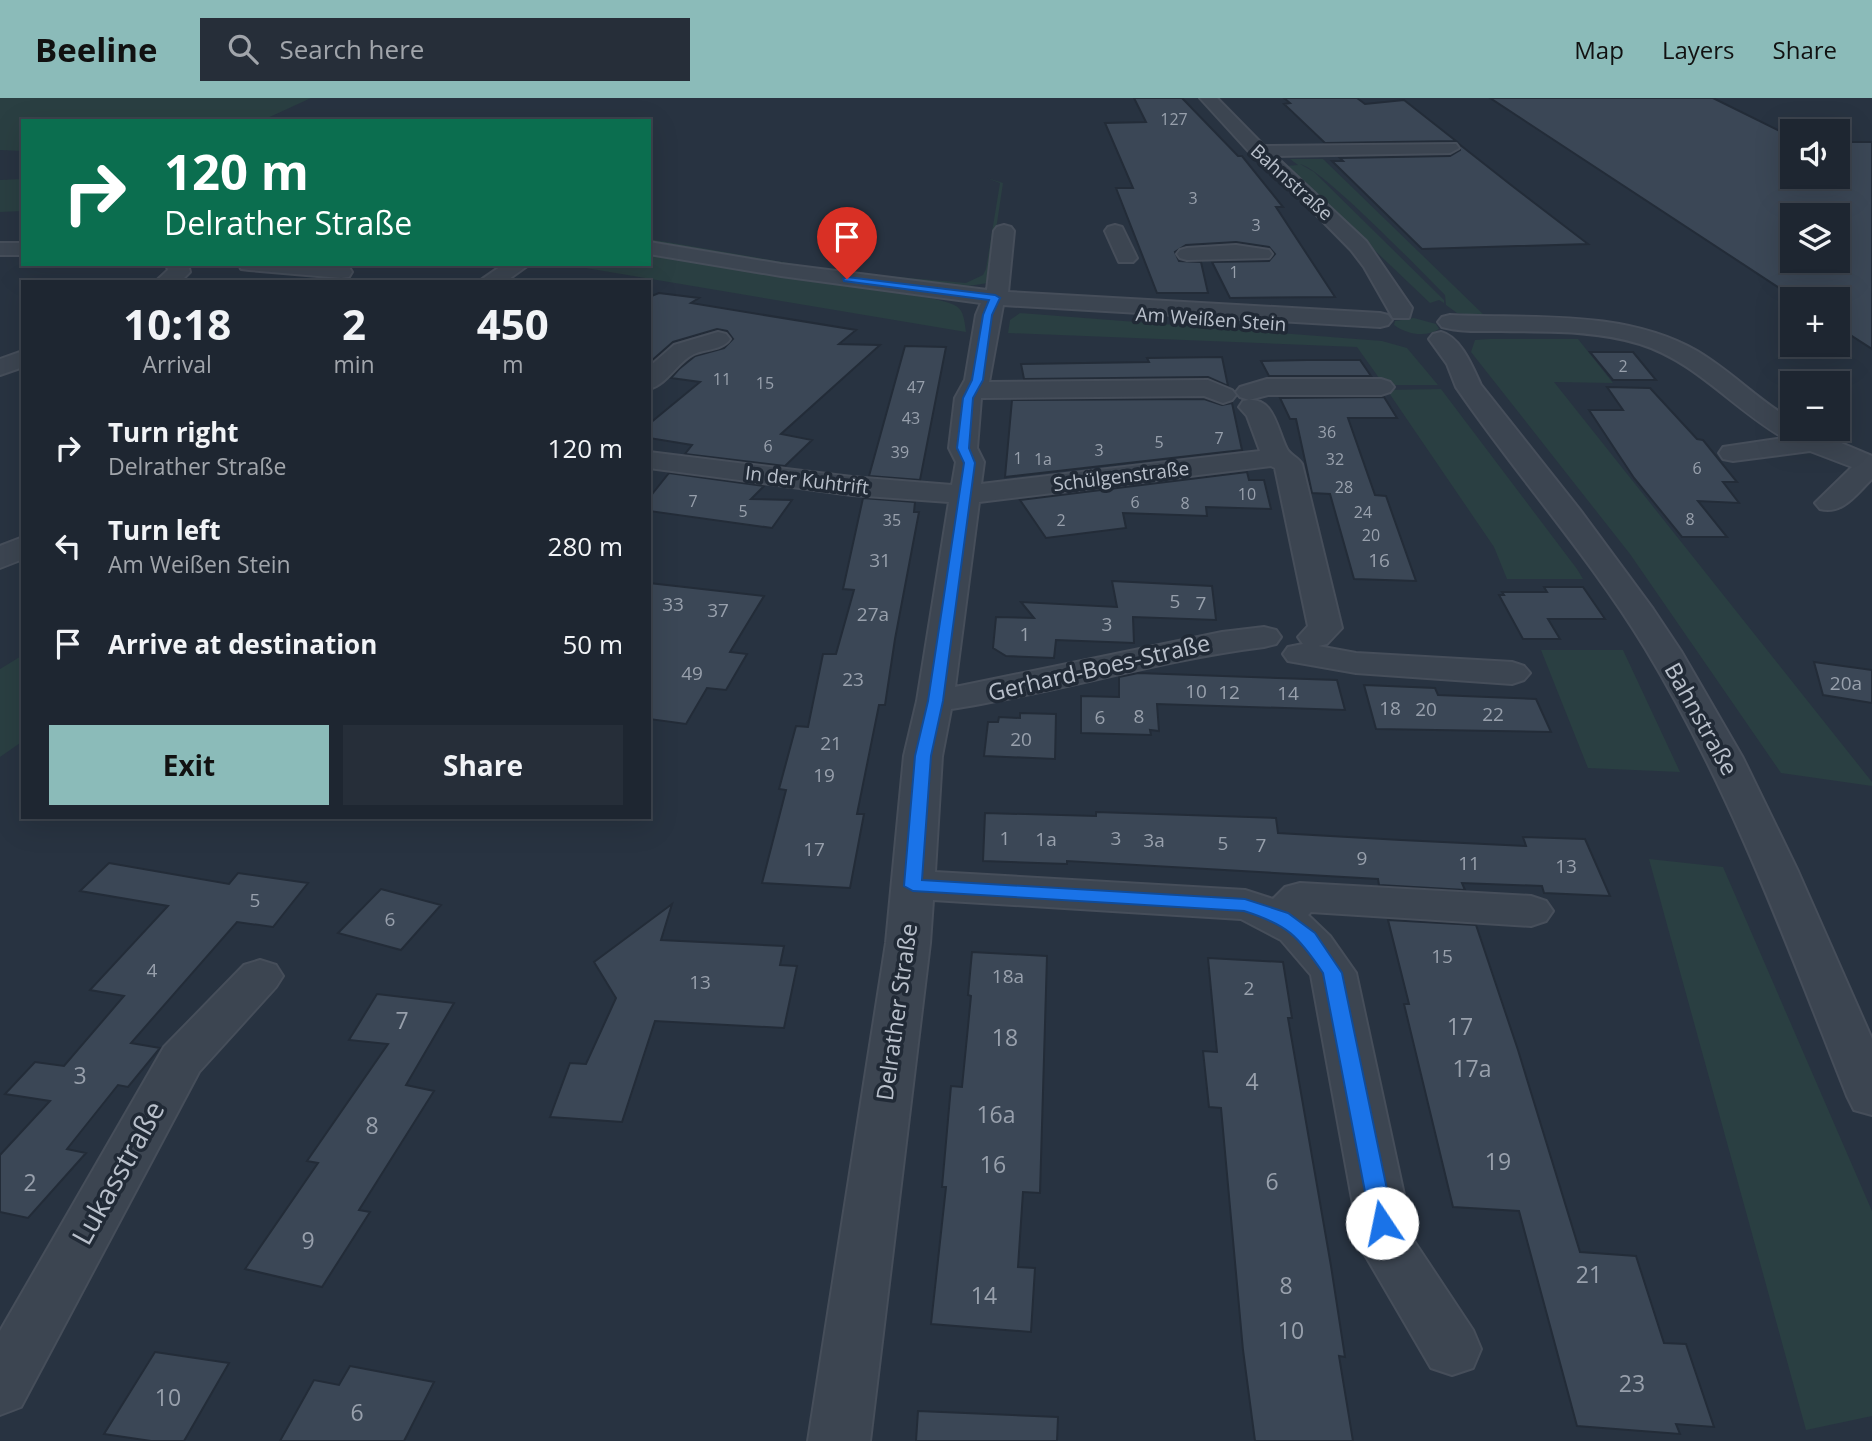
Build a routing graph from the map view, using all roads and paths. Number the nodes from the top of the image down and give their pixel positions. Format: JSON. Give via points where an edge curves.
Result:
{"nodes":[{"id":1,"x":1208,"y":98,"type":"edge"},
{"id":2,"x":1450,"y":148,"type":"dead end"},
{"id":3,"x":1258,"y":151,"type":"junction"},
{"id":4,"x":1004,"y":231,"type":"dead end"},
{"id":5,"x":1115,"y":231,"type":"dead end"},
{"id":6,"x":651,"y":248,"type":"edge"},
{"id":7,"x":0,"y":249,"type":"edge"},
{"id":8,"x":21,"y":249,"type":"edge"},
{"id":9,"x":1187,"y":254,"type":"dead end"},
{"id":10,"x":1262,"y":254,"type":"dead end"},
{"id":11,"x":1126,"y":258,"type":"dead end"},
{"id":12,"x":178,"y":266,"type":"edge"},
{"id":13,"x":272,"y":266,"type":"edge"},
{"id":14,"x":517,"y":266,"type":"edge"},
{"id":15,"x":341,"y":272,"type":"dead end"},
{"id":16,"x":169,"y":280,"type":"edge"},
{"id":17,"x":492,"y":280,"type":"edge"},
{"id":18,"x":995,"y":298,"type":"junction"},
{"id":19,"x":1420,"y":326,"type":"junction"},
{"id":20,"x":718,"y":339,"type":"dead end"},
{"id":21,"x":0,"y":347,"type":"edge"},
{"id":22,"x":21,"y":349,"type":"edge"},
{"id":23,"x":21,"y":359,"type":"edge"},
{"id":24,"x":0,"y":368,"type":"edge"},
{"id":25,"x":651,"y":380,"type":"edge"},
{"id":26,"x":972,"y":390,"type":"junction"},
{"id":27,"x":1385,"y":396,"type":"dead end"},
{"id":28,"x":1254,"y":401,"type":"junction"},
{"id":29,"x":1814,"y":442,"type":"junction"},
{"id":30,"x":1733,"y":453,"type":"dead end"},
{"id":31,"x":1276,"y":457,"type":"junction"},
{"id":32,"x":651,"y":460,"type":"edge"},
{"id":33,"x":1872,"y":465,"type":"edge"},
{"id":34,"x":965,"y":495,"type":"junction"},
{"id":35,"x":1830,"y":503,"type":"dead end"},
{"id":36,"x":21,"y":547,"type":"edge"},
{"id":37,"x":0,"y":559,"type":"edge"},
{"id":38,"x":1308,"y":646,"type":"junction"},
{"id":39,"x":1512,"y":673,"type":"dead end"},
{"id":40,"x":935,"y":701,"type":"junction"},
{"id":41,"x":913,"y":886,"type":"junction"},
{"id":42,"x":1531,"y":911,"type":"dead end"},
{"id":43,"x":1282,"y":917,"type":"junction"},
{"id":44,"x":260,"y":976,"type":"dead end"},
{"id":45,"x":1872,"y":1096,"type":"edge"},
{"id":46,"x":1452,"y":1349,"type":"dead end"},
{"id":47,"x":0,"y":1387,"type":"edge"},
{"id":48,"x":839,"y":1441,"type":"edge"}],
"edges":[{"from":1,"to":3,"type":"street","name":"Bahnstraße"},
{"from":2,"to":3,"type":"street"},
{"from":3,"to":19,"type":"street","name":"Bahnstraße","via":[[1311,197]]},
{"from":4,"to":18,"type":"street","name":"Delrather Straße"},
{"from":5,"to":11,"type":"street"},
{"from":6,"to":18,"type":"street","name":"Am Weißen Stein"},
{"from":7,"to":8,"type":"street"},
{"from":9,"to":10,"type":"street"},
{"from":12,"to":16,"type":"street","via":[[179,272]]},
{"from":13,"to":15,"type":"street"},
{"from":14,"to":17,"type":"street"},
{"from":18,"to":19,"type":"street","name":"Am Weißen Stein","via":[[1096,310]]},
{"from":18,"to":26,"type":"street","name":"Delrather Straße"},
{"from":19,"to":29,"type":"street","name":"Am Weißen Stein","via":[[1554,326],[1650,340],[1696,361],[1767,416]]},
{"from":19,"to":45,"type":"street","name":"Bahnstraße","via":[[1438,363],[1464,380],[1608,565],[1664,652],[1730,771]]},
{"from":20,"to":25,"type":"street","via":[[683,350]]},
{"from":21,"to":22,"type":"street"},
{"from":23,"to":24,"type":"street"},
{"from":26,"to":28,"type":"street","via":[[1208,388],[1223,395],[1221,400],[1227,404]]},
{"from":26,"to":34,"type":"street","name":"Delrather Straße","via":[[963,448],[970,463]]},
{"from":27,"to":28,"type":"street"},
{"from":28,"to":31,"type":"street"},
{"from":29,"to":30,"type":"street"},
{"from":29,"to":33,"type":"street","name":"Am Weißen Stein"},
{"from":31,"to":34,"type":"street","name":"Schülgenstraße"},
{"from":31,"to":38,"type":"street","via":[[1288,464],[1325,628]]},
{"from":32,"to":34,"type":"street","name":"In der Kuhtrift"},
{"from":33,"to":35,"type":"street"},
{"from":34,"to":40,"type":"street","name":"Delrather Straße"},
{"from":36,"to":37,"type":"street"},
{"from":38,"to":39,"type":"street","name":"Gerhard-Boes-Straße","via":[[1356,663]]},
{"from":38,"to":40,"type":"street","name":"Gerhard-Boes-Straße","via":[[1304,629],[1286,626],[1270,629],[1264,637],[1219,641],[986,694]]},
{"from":40,"to":41,"type":"street","name":"Delrather Straße","via":[[923,756]]},
{"from":41,"to":43,"type":"street","via":[[1245,905]]},
{"from":41,"to":48,"type":"street","name":"Delrather Straße"},
{"from":42,"to":43,"type":"street","via":[[1300,897]]},
{"from":43,"to":46,"type":"street","via":[[1309,937],[1333,973],[1388,1248]]},
{"from":44,"to":47,"type":"street","name":"Lukasstraße","via":[[181,1060]]}]}
